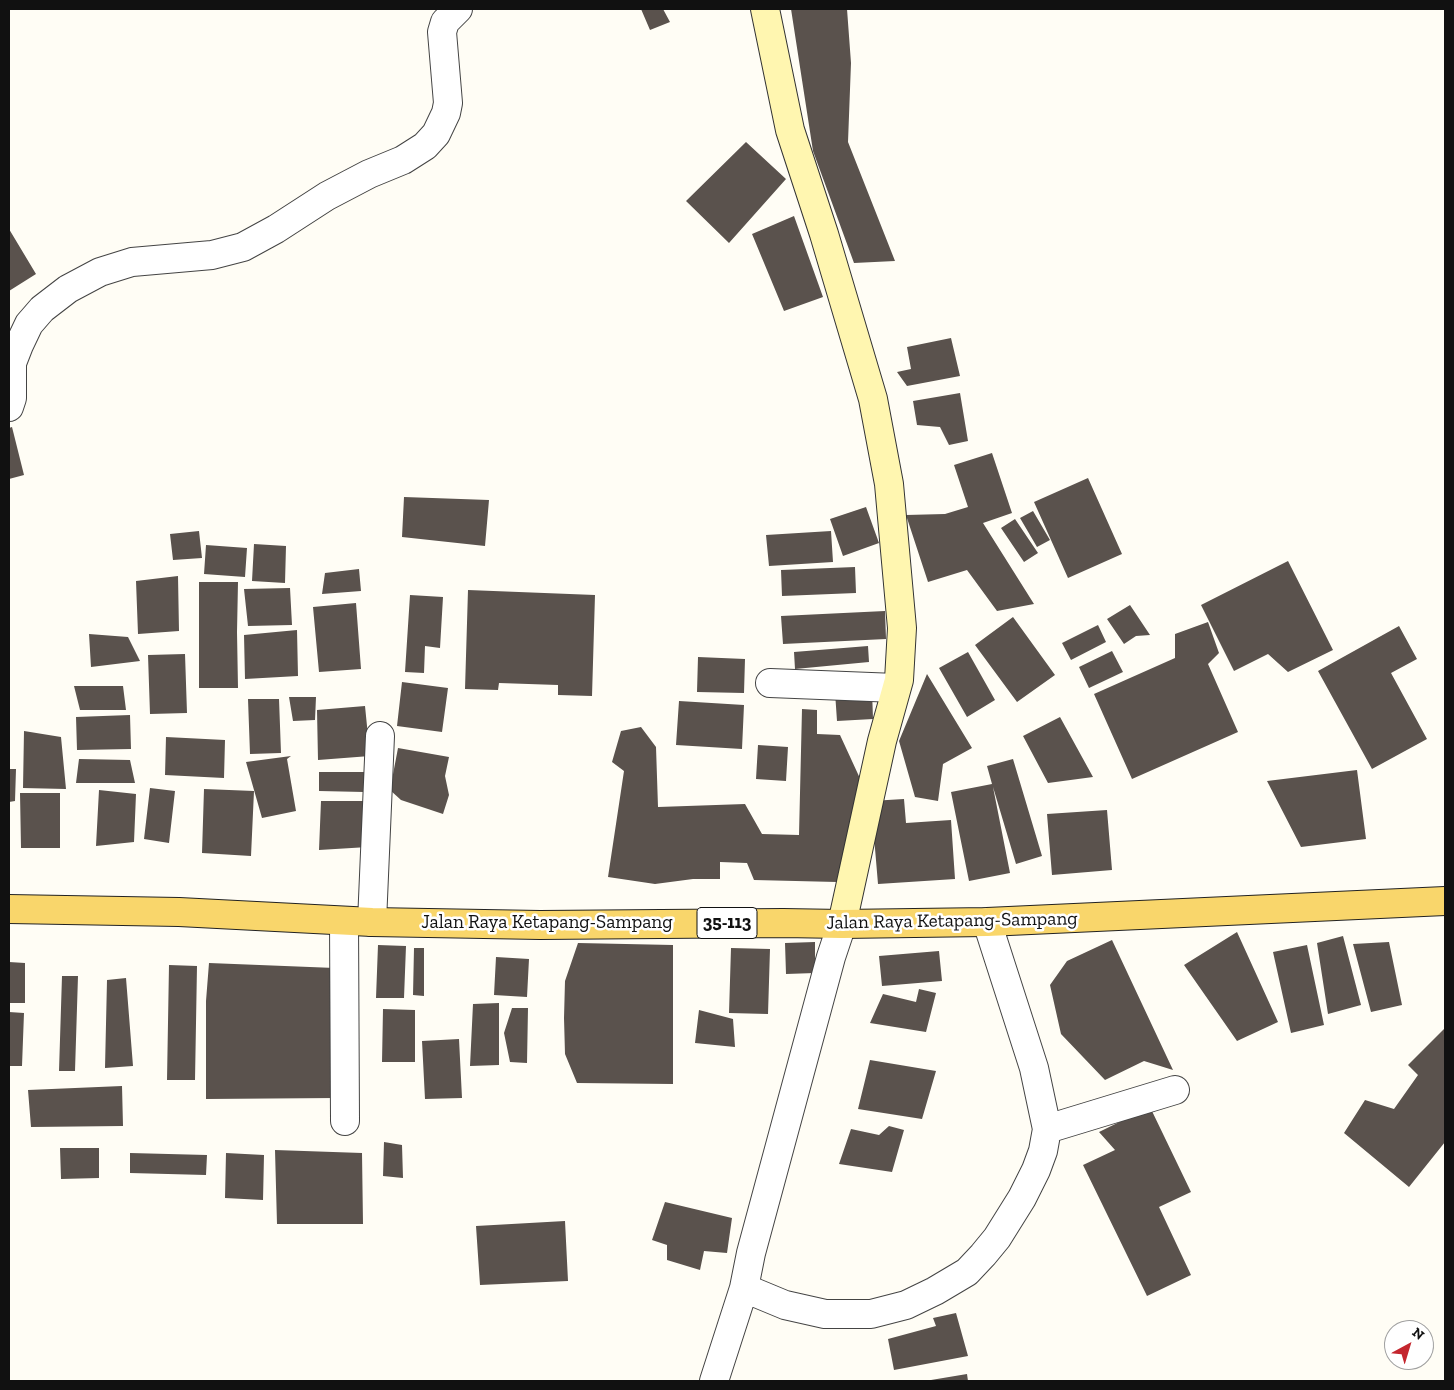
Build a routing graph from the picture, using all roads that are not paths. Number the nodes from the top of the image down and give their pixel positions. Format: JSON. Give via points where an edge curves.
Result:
{"nodes":[{"id":1,"x":458,"y":9,"type":"edge"},
{"id":2,"x":765,"y":9,"type":"edge"},
{"id":3,"x":9,"y":407,"type":"edge"},
{"id":4,"x":770,"y":683,"type":"dead end"},
{"id":5,"x":896,"y":688,"type":"junction"},
{"id":6,"x":380,"y":736,"type":"dead end"},
{"id":7,"x":1445,"y":901,"type":"edge"},
{"id":8,"x":9,"y":909,"type":"edge"},
{"id":9,"x":344,"y":921,"type":"junction"},
{"id":10,"x":372,"y":922,"type":"junction"},
{"id":11,"x":987,"y":922,"type":"junction"},
{"id":12,"x":842,"y":924,"type":"junction"},
{"id":13,"x":1175,"y":1090,"type":"dead end"},
{"id":14,"x":345,"y":1120,"type":"dead end"},
{"id":15,"x":1047,"y":1129,"type":"junction"},
{"id":16,"x":744,"y":1288,"type":"junction"},
{"id":17,"x":714,"y":1381,"type":"edge"}],
"edges":[{"from":1,"to":3,"type":"street","via":[[444,22],[442,32],[446,112],[436,134],[425,146],[404,160],[368,174],[327,196],[243,247],[212,255],[132,262],[100,272],[68,289],[42,309],[29,324],[19,344],[12,363]]},
{"from":2,"to":5,"type":"main road","via":[[790,130],[873,399],[889,484],[902,628]]},
{"from":4,"to":5,"type":"street"},
{"from":5,"to":12,"type":"main road"},
{"from":6,"to":10,"type":"street"},
{"from":7,"to":11,"type":"main road","name":"Jalan Raya Ketapang-Sampang","number":"35-113"},
{"from":8,"to":9,"type":"main road","name":"Jalan Raya Ketapang-Sampang","number":"35-113","via":[[179,912]]},
{"from":9,"to":10,"type":"main road","name":"Jalan Raya Ketapang-Sampang","number":"35-113"},
{"from":9,"to":14,"type":"street"},
{"from":10,"to":12,"type":"main road","name":"Jalan Raya Ketapang-Sampang","number":"35-113"},
{"from":11,"to":12,"type":"main road","name":"Jalan Raya Ketapang-Sampang","number":"35-113"},
{"from":11,"to":15,"type":"street","via":[[1034,1068]]},
{"from":12,"to":16,"type":"street"},
{"from":13,"to":15,"type":"street"},
{"from":15,"to":16,"type":"street","via":[[1036,1170],[996,1238],[966,1272],[935,1292],[906,1305],[871,1314],[825,1314],[785,1305]]},
{"from":16,"to":17,"type":"street"}]}
